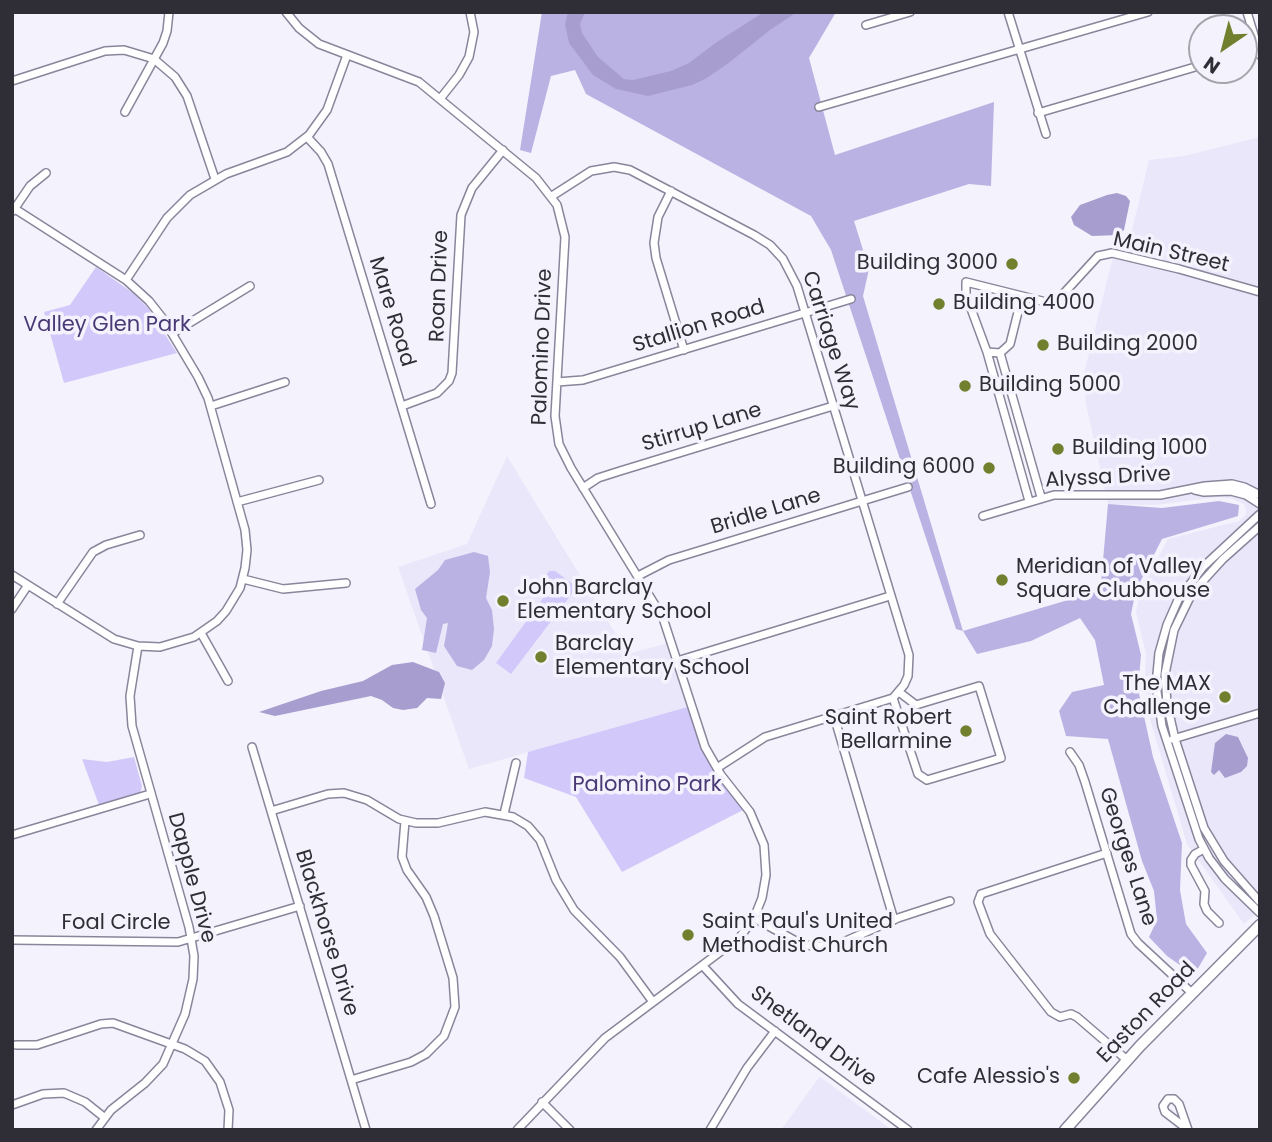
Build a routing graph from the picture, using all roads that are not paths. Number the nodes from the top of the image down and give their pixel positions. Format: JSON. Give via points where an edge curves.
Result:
{"nodes":[{"id":1,"x":169,"y":12,"type":"edge"},
{"id":2,"x":286,"y":12,"type":"edge"},
{"id":3,"x":471,"y":12,"type":"edge"},
{"id":4,"x":910,"y":12,"type":"edge"},
{"id":5,"x":1008,"y":12,"type":"edge"},
{"id":6,"x":1148,"y":12,"type":"edge"},
{"id":7,"x":1247,"y":12,"type":"edge"},
{"id":8,"x":866,"y":25,"type":"dead end"},
{"id":9,"x":1019,"y":49,"type":"junction"},
{"id":10,"x":1259,"y":51,"type":"edge"},
{"id":11,"x":347,"y":55,"type":"junction"},
{"id":12,"x":153,"y":60,"type":"junction"},
{"id":13,"x":1188,"y":69,"type":"edge"},
{"id":14,"x":12,"y":81,"type":"edge"},
{"id":15,"x":440,"y":99,"type":"junction"},
{"id":16,"x":819,"y":107,"type":"dead end"},
{"id":17,"x":125,"y":112,"type":"dead end"},
{"id":18,"x":1038,"y":113,"type":"junction"},
{"id":19,"x":1045,"y":134,"type":"dead end"},
{"id":20,"x":307,"y":137,"type":"junction"},
{"id":21,"x":503,"y":150,"type":"junction"},
{"id":22,"x":46,"y":173,"type":"dead end"},
{"id":23,"x":215,"y":179,"type":"junction"},
{"id":24,"x":671,"y":191,"type":"junction"},
{"id":25,"x":552,"y":196,"type":"junction"},
{"id":26,"x":13,"y":209,"type":"edge"},
{"id":27,"x":126,"y":280,"type":"junction"},
{"id":28,"x":250,"y":286,"type":"dead end"},
{"id":29,"x":1260,"y":292,"type":"edge"},
{"id":30,"x":1022,"y":296,"type":"junction"},
{"id":31,"x":851,"y":299,"type":"dead end"},
{"id":32,"x":805,"y":313,"type":"junction"},
{"id":33,"x":173,"y":333,"type":"junction"},
{"id":34,"x":684,"y":350,"type":"junction"},
{"id":35,"x":987,"y":352,"type":"junction"},
{"id":36,"x":1000,"y":353,"type":"junction"},
{"id":37,"x":285,"y":382,"type":"dead end"},
{"id":38,"x":556,"y":382,"type":"junction"},
{"id":39,"x":402,"y":406,"type":"junction"},
{"id":40,"x":833,"y":406,"type":"junction"},
{"id":41,"x":211,"y":407,"type":"junction"},
{"id":42,"x":319,"y":480,"type":"dead end"},
{"id":43,"x":908,"y":487,"type":"dead end"},
{"id":44,"x":583,"y":488,"type":"junction"},
{"id":45,"x":1194,"y":490,"type":"junction"},
{"id":46,"x":1260,"y":495,"type":"edge"},
{"id":47,"x":1041,"y":497,"type":"junction"},
{"id":48,"x":862,"y":501,"type":"junction"},
{"id":49,"x":1029,"y":501,"type":"junction"},
{"id":50,"x":237,"y":502,"type":"junction"},
{"id":51,"x":1260,"y":503,"type":"edge"},
{"id":52,"x":431,"y":504,"type":"dead end"},
{"id":53,"x":1260,"y":514,"type":"edge"},
{"id":54,"x":983,"y":516,"type":"dead end"},
{"id":55,"x":1260,"y":526,"type":"edge"},
{"id":56,"x":140,"y":535,"type":"dead end"},
{"id":57,"x":12,"y":575,"type":"edge"},
{"id":58,"x":638,"y":576,"type":"junction"},
{"id":59,"x":243,"y":579,"type":"junction"},
{"id":60,"x":346,"y":583,"type":"dead end"},
{"id":61,"x":28,"y":585,"type":"junction"},
{"id":62,"x":890,"y":596,"type":"junction"},
{"id":63,"x":57,"y":604,"type":"junction"},
{"id":64,"x":12,"y":609,"type":"edge"},
{"id":65,"x":201,"y":633,"type":"junction"},
{"id":66,"x":138,"y":646,"type":"junction"},
{"id":67,"x":677,"y":661,"type":"junction"},
{"id":68,"x":228,"y":681,"type":"dead end"},
{"id":69,"x":898,"y":693,"type":"junction"},
{"id":70,"x":1260,"y":713,"type":"edge"},
{"id":71,"x":834,"y":716,"type":"junction"},
{"id":72,"x":1171,"y":740,"type":"junction"},
{"id":73,"x":252,"y":747,"type":"dead end"},
{"id":74,"x":1070,"y":752,"type":"dead end"},
{"id":75,"x":516,"y":763,"type":"dead end"},
{"id":76,"x":717,"y":768,"type":"junction"},
{"id":77,"x":150,"y":794,"type":"junction"},
{"id":78,"x":271,"y":811,"type":"junction"},
{"id":79,"x":503,"y":814,"type":"junction"},
{"id":80,"x":405,"y":821,"type":"junction"},
{"id":81,"x":12,"y":835,"type":"edge"},
{"id":82,"x":1204,"y":849,"type":"junction"},
{"id":83,"x":1107,"y":853,"type":"junction"},
{"id":84,"x":950,"y":901,"type":"dead end"},
{"id":85,"x":1260,"y":902,"type":"edge"},
{"id":86,"x":300,"y":906,"type":"junction"},
{"id":87,"x":1260,"y":913,"type":"edge"},
{"id":88,"x":754,"y":918,"type":"junction"},
{"id":89,"x":894,"y":920,"type":"junction"},
{"id":90,"x":1219,"y":923,"type":"dead end"},
{"id":91,"x":1260,"y":925,"type":"edge"},
{"id":92,"x":191,"y":938,"type":"junction"},
{"id":93,"x":12,"y":940,"type":"edge"},
{"id":94,"x":703,"y":966,"type":"junction"},
{"id":95,"x":1192,"y":994,"type":"junction"},
{"id":96,"x":653,"y":1002,"type":"junction"},
{"id":97,"x":775,"y":1031,"type":"junction"},
{"id":98,"x":173,"y":1044,"type":"junction"},
{"id":99,"x":16,"y":1045,"type":"dead end"},
{"id":100,"x":1127,"y":1060,"type":"junction"},
{"id":101,"x":351,"y":1080,"type":"junction"},
{"id":102,"x":542,"y":1102,"type":"junction"},
{"id":103,"x":12,"y":1105,"type":"edge"},
{"id":104,"x":104,"y":1118,"type":"junction"},
{"id":105,"x":96,"y":1130,"type":"edge"},
{"id":106,"x":228,"y":1130,"type":"edge"},
{"id":107,"x":366,"y":1130,"type":"edge"},
{"id":108,"x":517,"y":1130,"type":"edge"},
{"id":109,"x":570,"y":1130,"type":"edge"},
{"id":110,"x":710,"y":1130,"type":"edge"},
{"id":111,"x":908,"y":1130,"type":"edge"},
{"id":112,"x":1065,"y":1130,"type":"edge"}],
"edges":[{"from":1,"to":12,"type":"street","via":[[167,31]]},
{"from":2,"to":11,"type":"street","name":"Palomino Drive","via":[[308,37]]},
{"from":3,"to":15,"type":"street","via":[[474,32],[469,57]]},
{"from":4,"to":8,"type":"street"},
{"from":5,"to":9,"type":"street"},
{"from":6,"to":9,"type":"street"},
{"from":7,"to":10,"type":"street"},
{"from":9,"to":16,"type":"street"},
{"from":9,"to":18,"type":"street"},
{"from":11,"to":15,"type":"street","name":"Palomino Drive","via":[[407,76]]},
{"from":11,"to":20,"type":"street","via":[[327,110]]},
{"from":12,"to":14,"type":"street","via":[[124,50],[104,51]]},
{"from":12,"to":17,"type":"street"},
{"from":12,"to":23,"type":"street","via":[[175,77],[187,96]]},
{"from":13,"to":18,"type":"street"},
{"from":15,"to":21,"type":"street","name":"Palomino Drive"},
{"from":18,"to":19,"type":"street"},
{"from":20,"to":23,"type":"street","via":[[281,155]]},
{"from":20,"to":39,"type":"street","name":"Mare Road","via":[[328,164]]},
{"from":21,"to":25,"type":"street","name":"Palomino Drive"},
{"from":21,"to":39,"type":"street","name":"Roan Drive","via":[[472,188],[461,215],[452,373],[437,393]]},
{"from":22,"to":26,"type":"street"},
{"from":23,"to":27,"type":"street","via":[[167,218]]},
{"from":24,"to":25,"type":"street","name":"Carriage Way","via":[[614,167],[591,171]]},
{"from":24,"to":32,"type":"street","name":"Carriage Way","via":[[770,245],[790,269]]},
{"from":24,"to":34,"type":"street","via":[[656,222],[654,243]]},
{"from":25,"to":38,"type":"street","name":"Palomino Drive","via":[[565,237]]},
{"from":26,"to":27,"type":"street"},
{"from":27,"to":33,"type":"street"},
{"from":28,"to":33,"type":"street"},
{"from":29,"to":30,"type":"street","name":"Main Street","via":[[1104,254],[1095,258],[1054,304]]},
{"from":30,"to":35,"type":"street","via":[[966,282],[966,295]]},
{"from":30,"to":36,"type":"street","via":[[1010,344]]},
{"from":31,"to":32,"type":"street","name":"Stallion Road"},
{"from":32,"to":34,"type":"street","name":"Stallion Road"},
{"from":32,"to":40,"type":"street","name":"Carriage Way"},
{"from":33,"to":41,"type":"street"},
{"from":34,"to":38,"type":"street","name":"Stallion Road","via":[[583,380]]},
{"from":35,"to":36,"type":"street"},
{"from":35,"to":49,"type":"street"},
{"from":36,"to":47,"type":"street"},
{"from":37,"to":41,"type":"street"},
{"from":38,"to":44,"type":"street","name":"Palomino Drive","via":[[557,439]]},
{"from":39,"to":52,"type":"street","name":"Mare Road"},
{"from":40,"to":44,"type":"street","name":"Stirrup Lane","via":[[598,478]]},
{"from":40,"to":48,"type":"street","name":"Carriage Way"},
{"from":41,"to":50,"type":"street"},
{"from":42,"to":50,"type":"street"},
{"from":43,"to":48,"type":"street","name":"Bridle Lane"},
{"from":44,"to":58,"type":"street","name":"Palomino Drive"},
{"from":45,"to":46,"type":"street","name":"Alyssa Drive","via":[[1232,484]]},
{"from":45,"to":47,"type":"street","name":"Alyssa Drive"},
{"from":45,"to":51,"type":"street","name":"Alyssa Drive","via":[[1236,491]]},
{"from":47,"to":49,"type":"street","name":"Alyssa Drive"},
{"from":48,"to":58,"type":"street","name":"Bridle Lane","via":[[669,560]]},
{"from":48,"to":62,"type":"street","name":"Carriage Way"},
{"from":49,"to":54,"type":"street","name":"Alyssa Drive"},
{"from":50,"to":59,"type":"street","via":[[246,536]]},
{"from":53,"to":72,"type":"street","via":[[1196,574],[1170,617],[1159,653],[1156,685],[1160,716]]},
{"from":55,"to":72,"type":"street","via":[[1196,587],[1174,630],[1164,674]]},
{"from":56,"to":63,"type":"street","via":[[93,552]]},
{"from":57,"to":61,"type":"street"},
{"from":58,"to":67,"type":"street","name":"Palomino Drive","via":[[663,618]]},
{"from":59,"to":60,"type":"street","via":[[283,589]]},
{"from":59,"to":65,"type":"street","via":[[226,611]]},
{"from":61,"to":63,"type":"street"},
{"from":61,"to":64,"type":"street"},
{"from":62,"to":67,"type":"street"},
{"from":62,"to":69,"type":"street","name":"Carriage Way","via":[[910,661]]},
{"from":63,"to":66,"type":"street","via":[[102,633]]},
{"from":65,"to":66,"type":"street","via":[[166,646]]},
{"from":65,"to":68,"type":"street"},
{"from":66,"to":77,"type":"street","name":"Dapple Drive","via":[[130,715]]},
{"from":67,"to":76,"type":"street","name":"Palomino Drive","via":[[700,737]]},
{"from":69,"to":69,"type":"street","via":[[918,774],[927,780],[1001,758],[979,686],[916,705]]},
{"from":69,"to":71,"type":"street"},
{"from":70,"to":72,"type":"street"},
{"from":71,"to":76,"type":"street","via":[[765,737]]},
{"from":71,"to":89,"type":"street"},
{"from":72,"to":82,"type":"street","via":[[1191,821]]},
{"from":72,"to":85,"type":"street","via":[[1207,835]]},
{"from":73,"to":78,"type":"street","name":"Blackhorse Drive"},
{"from":74,"to":83,"type":"street","name":"Georges Lane","via":[[1079,765]]},
{"from":75,"to":79,"type":"street"},
{"from":76,"to":88,"type":"street","name":"Palomino Drive","via":[[750,812],[764,845],[764,887]]},
{"from":77,"to":81,"type":"street"},
{"from":77,"to":92,"type":"street","name":"Dapple Drive"},
{"from":78,"to":80,"type":"street","via":[[344,793]]},
{"from":78,"to":86,"type":"street","name":"Blackhorse Drive"},
{"from":79,"to":80,"type":"street","via":[[476,813],[427,824]]},
{"from":79,"to":96,"type":"street","via":[[535,833],[574,910],[620,957]]},
{"from":80,"to":101,"type":"street","via":[[404,864],[434,916],[453,978],[455,1007],[444,1036],[426,1054]]},
{"from":82,"to":87,"type":"street","via":[[1232,887]]},
{"from":82,"to":90,"type":"street","via":[[1195,854],[1191,865],[1205,891],[1207,911]]},
{"from":83,"to":95,"type":"street","name":"Georges Lane","via":[[1134,938]]},
{"from":83,"to":100,"type":"street","via":[[978,897],[989,934],[1051,1012],[1077,1017]]},
{"from":84,"to":89,"type":"street"},
{"from":86,"to":92,"type":"street","name":"Foal Circle"},
{"from":86,"to":101,"type":"street","name":"Blackhorse Drive"},
{"from":88,"to":89,"type":"street","via":[[792,940],[819,948],[840,946]]},
{"from":88,"to":94,"type":"street","name":"Palomino Drive","via":[[733,943]]},
{"from":91,"to":95,"type":"highway","name":"Easton Road"},
{"from":92,"to":93,"type":"street","name":"Foal Circle","via":[[164,943]]},
{"from":92,"to":98,"type":"street","name":"Dapple Drive","via":[[191,991]]},
{"from":94,"to":96,"type":"street","name":"Palomino Drive"},
{"from":94,"to":97,"type":"street","name":"Shetland Drive","via":[[729,996]]},
{"from":95,"to":100,"type":"highway","name":"Easton Road"},
{"from":96,"to":102,"type":"street","name":"Palomino Drive","via":[[605,1038]]},
{"from":97,"to":110,"type":"street"},
{"from":97,"to":111,"type":"street","name":"Shetland Drive"},
{"from":98,"to":99,"type":"street","via":[[113,1023],[37,1045]]},
{"from":98,"to":104,"type":"street","name":"Dapple Drive","via":[[154,1074]]},
{"from":98,"to":106,"type":"street","via":[[196,1055],[215,1073],[227,1099]]},
{"from":100,"to":112,"type":"highway","name":"Easton Road"},
{"from":101,"to":107,"type":"street","name":"Blackhorse Drive"},
{"from":102,"to":108,"type":"street","name":"Palomino Drive"},
{"from":102,"to":109,"type":"street"},
{"from":103,"to":104,"type":"street","via":[[43,1094],[64,1093],[85,1101]]},
{"from":104,"to":105,"type":"street","name":"Dapple Drive"}]}
